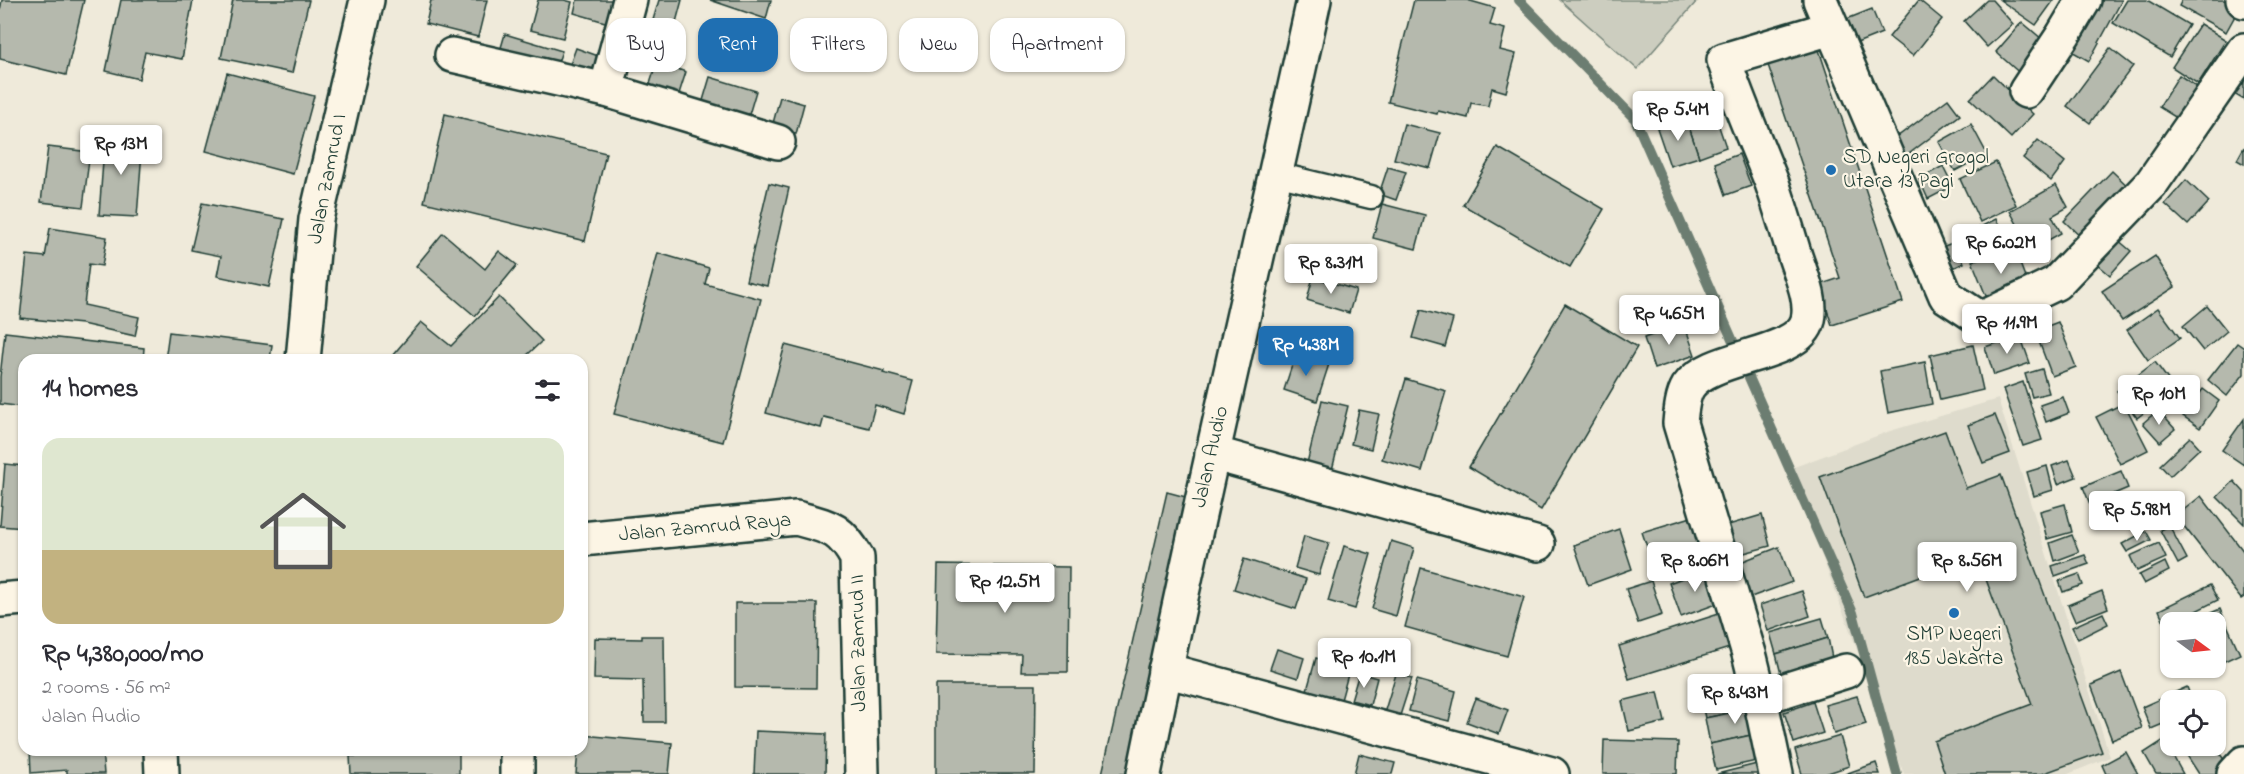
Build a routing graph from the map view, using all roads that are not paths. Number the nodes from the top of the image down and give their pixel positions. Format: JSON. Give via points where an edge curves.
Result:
{"nodes":[{"id":1,"x":367,"y":0,"type":"edge"},
{"id":2,"x":630,"y":0,"type":"edge"},
{"id":3,"x":1314,"y":0,"type":"edge"},
{"id":4,"x":2084,"y":0,"type":"edge"},
{"id":5,"x":1825,"y":14,"type":"edge"},
{"id":6,"x":2244,"y":50,"type":"edge"},
{"id":7,"x":452,"y":55,"type":"dead end"},
{"id":8,"x":606,"y":90,"type":"junction"},
{"id":9,"x":2026,"y":91,"type":"dead end"},
{"id":10,"x":778,"y":142,"type":"dead end"},
{"id":11,"x":1276,"y":174,"type":"junction"},
{"id":12,"x":1371,"y":197,"type":"dead end"},
{"id":13,"x":304,"y":354,"type":"edge"},
{"id":14,"x":1212,"y":453,"type":"junction"},
{"id":15,"x":826,"y":526,"type":"joint"},
{"id":16,"x":588,"y":537,"type":"edge"},
{"id":17,"x":1539,"y":544,"type":"dead end"},
{"id":18,"x":18,"y":598,"type":"edge"},
{"id":19,"x":0,"y":600,"type":"edge"},
{"id":20,"x":1165,"y":670,"type":"junction"},
{"id":21,"x":1846,"y":671,"type":"dead end"},
{"id":22,"x":1760,"y":698,"type":"junction"},
{"id":23,"x":161,"y":756,"type":"edge"},
{"id":24,"x":517,"y":756,"type":"edge"},
{"id":25,"x":2244,"y":763,"type":"edge"},
{"id":26,"x":162,"y":774,"type":"edge"},
{"id":27,"x":517,"y":774,"type":"edge"},
{"id":28,"x":862,"y":774,"type":"edge"},
{"id":29,"x":1144,"y":774,"type":"edge"},
{"id":30,"x":1552,"y":774,"type":"edge"},
{"id":31,"x":1776,"y":774,"type":"edge"},
{"id":32,"x":2234,"y":774,"type":"edge"}],
"edges":[{"from":1,"to":13,"type":"street","name":"Jalan Zamrud I","via":[[316,219]]},
{"from":2,"to":8,"type":"street"},
{"from":3,"to":11,"type":"street","name":"Jalan Audio"},
{"from":4,"to":9,"type":"street"},
{"from":5,"to":6,"type":"street","via":[[1946,296],[1981,319],[2056,283],[2151,184]]},
{"from":5,"to":22,"type":"street","via":[[1724,60],[1772,184],[1809,306],[1808,321],[1802,332],[1788,341],[1709,370],[1688,387],[1680,423]]},
{"from":7,"to":8,"type":"street"},
{"from":8,"to":10,"type":"street"},
{"from":11,"to":12,"type":"lane"},
{"from":11,"to":14,"type":"street","name":"Jalan Audio"},
{"from":14,"to":17,"type":"street"},
{"from":14,"to":20,"type":"street","name":"Jalan Audio"},
{"from":15,"to":16,"type":"street","name":"Jalan Zamrud Raya","via":[[796,518]]},
{"from":15,"to":28,"type":"street","name":"Jalan Zamrud II","via":[[847,539],[857,558]]},
{"from":18,"to":19,"type":"street"},
{"from":20,"to":29,"type":"street","name":"Jalan Audio"},
{"from":20,"to":30,"type":"street"},
{"from":21,"to":22,"type":"street"},
{"from":22,"to":31,"type":"street"},
{"from":23,"to":26,"type":"street"},
{"from":24,"to":27,"type":"street"},
{"from":25,"to":32,"type":"street"}]}
